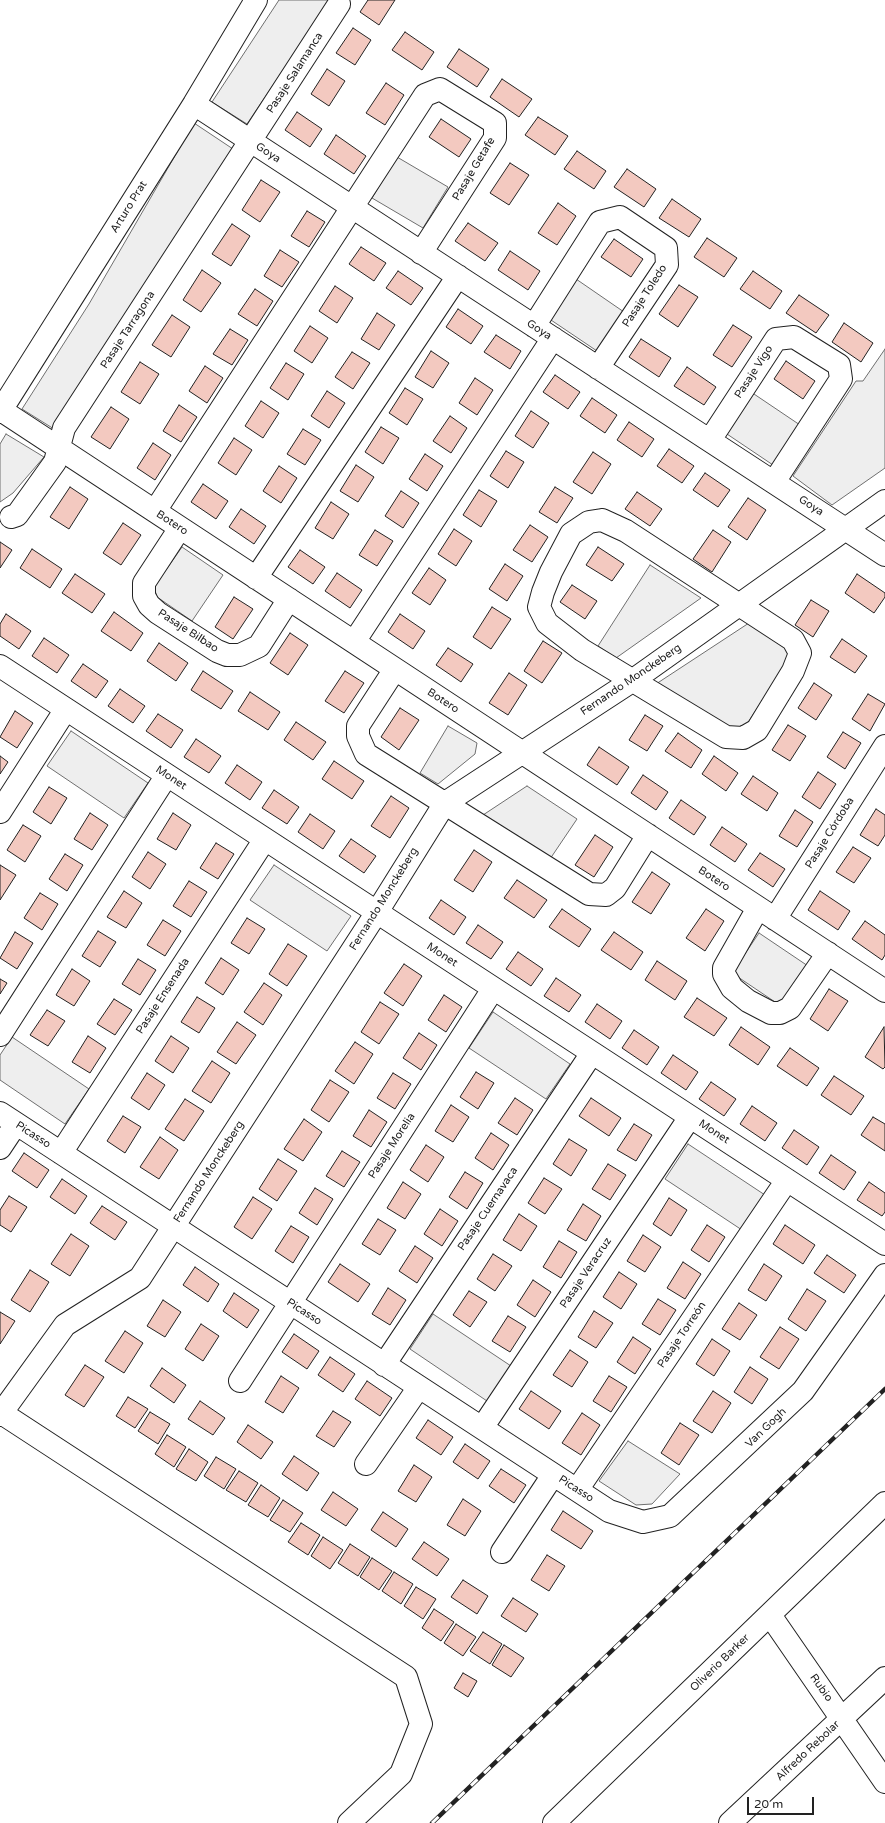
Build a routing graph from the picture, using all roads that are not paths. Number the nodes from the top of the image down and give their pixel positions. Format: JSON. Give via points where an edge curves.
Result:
{"nodes":[{"id":1,"x":256,"y":0,"type":"edge"},
{"id":2,"x":339,"y":4,"type":"dead end"},
{"id":3,"x":194,"y":104,"type":"junction"},
{"id":4,"x":250,"y":141,"type":"junction"},
{"id":5,"x":352,"y":208,"type":"junction"},
{"id":6,"x":421,"y":253,"type":"junction"},
{"id":7,"x":458,"y":276,"type":"junction"},
{"id":8,"x":534,"y":326,"type":"junction"},
{"id":9,"x":553,"y":338,"type":"junction"},
{"id":10,"x":598,"y":368,"type":"junction"},
{"id":11,"x":1,"y":411,"type":"edge"},
{"id":12,"x":710,"y":440,"type":"junction"},
{"id":13,"x":60,"y":448,"type":"junction"},
{"id":14,"x":774,"y":482,"type":"junction"},
{"id":15,"x":885,"y":501,"type":"edge"},
{"id":16,"x":155,"y":511,"type":"junction"},
{"id":17,"x":11,"y":517,"type":"dead end"},
{"id":18,"x":180,"y":528,"type":"junction"},
{"id":19,"x":845,"y":529,"type":"junction"},
{"id":20,"x":885,"y":555,"type":"edge"},
{"id":21,"x":256,"y":578,"type":"junction"},
{"id":22,"x":289,"y":599,"type":"junction"},
{"id":23,"x":740,"y":606,"type":"junction"},
{"id":24,"x":354,"y":642,"type":"junction"},
{"id":25,"x":0,"y":666,"type":"edge"},
{"id":26,"x":395,"y":669,"type":"junction"},
{"id":27,"x":632,"y":680,"type":"junction"},
{"id":28,"x":66,"y":709,"type":"junction"},
{"id":29,"x":885,"y":746,"type":"edge"},
{"id":30,"x":521,"y":752,"type":"junction"},
{"id":31,"x":167,"y":775,"type":"junction"},
{"id":32,"x":444,"y":804,"type":"junction"},
{"id":33,"x":0,"y":812,"type":"edge"},
{"id":34,"x":648,"y":835,"type":"junction"},
{"id":35,"x":265,"y":839,"type":"junction"},
{"id":36,"x":377,"y":912,"type":"junction"},
{"id":37,"x":767,"y":913,"type":"junction"},
{"id":38,"x":828,"y":953,"type":"junction"},
{"id":39,"x":494,"y":989,"type":"junction"},
{"id":40,"x":885,"y":991,"type":"edge"},
{"id":41,"x":0,"y":1035,"type":"edge"},
{"id":42,"x":592,"y":1053,"type":"junction"},
{"id":43,"x":690,"y":1117,"type":"junction"},
{"id":44,"x":8,"y":1118,"type":"edge"},
{"id":45,"x":0,"y":1148,"type":"edge"},
{"id":46,"x":61,"y":1153,"type":"junction"},
{"id":47,"x":787,"y":1180,"type":"junction"},
{"id":48,"x":174,"y":1227,"type":"junction"},
{"id":49,"x":885,"y":1244,"type":"edge"},
{"id":50,"x":885,"y":1275,"type":"edge"},
{"id":51,"x":290,"y":1303,"type":"junction"},
{"id":52,"x":384,"y":1365,"type":"junction"},
{"id":53,"x":240,"y":1381,"type":"dead end"},
{"id":54,"x":419,"y":1387,"type":"junction"},
{"id":55,"x":1,"y":1413,"type":"edge"},
{"id":56,"x":482,"y":1428,"type":"junction"},
{"id":57,"x":366,"y":1464,"type":"dead end"},
{"id":58,"x":553,"y":1475,"type":"junction"},
{"id":59,"x":577,"y":1490,"type":"junction"},
{"id":60,"x":885,"y":1503,"type":"edge"},
{"id":61,"x":609,"y":1511,"type":"joint"},
{"id":62,"x":502,"y":1552,"type":"dead end"},
{"id":63,"x":770,"y":1615,"type":"junction"},
{"id":64,"x":885,"y":1678,"type":"edge"},
{"id":65,"x":843,"y":1720,"type":"junction"},
{"id":66,"x":885,"y":1782,"type":"edge"},
{"id":67,"x":349,"y":1823,"type":"edge"},
{"id":68,"x":554,"y":1823,"type":"edge"},
{"id":69,"x":730,"y":1823,"type":"edge"}],
"edges":[{"from":1,"to":3,"type":"street","name":"Arturo Prat"},
{"from":2,"to":4,"type":"street","name":"Pasaje Salamanca"},
{"from":3,"to":4,"type":"street","name":"Goya"},
{"from":3,"to":11,"type":"street","name":"Arturo Prat"},
{"from":4,"to":5,"type":"street","name":"Goya"},
{"from":4,"to":13,"type":"street","name":"Pasaje Tarragona","via":[[64,428]]},
{"from":5,"to":6,"type":"street","name":"Goya"},
{"from":5,"to":6,"type":"street","name":"Pasaje Getafe","via":[[425,95],[440,89],[494,124],[495,138]]},
{"from":5,"to":16,"type":"street"},
{"from":6,"to":7,"type":"street","name":"Goya"},
{"from":7,"to":8,"type":"street","name":"Goya"},
{"from":7,"to":21,"type":"street"},
{"from":8,"to":9,"type":"street","name":"Goya"},
{"from":8,"to":10,"type":"street","name":"Pasaje Toledo","via":[[600,222],[620,217],[666,248],[668,265]]},
{"from":9,"to":10,"type":"street","name":"Goya"},
{"from":9,"to":24,"type":"street"},
{"from":10,"to":12,"type":"street","name":"Goya"},
{"from":11,"to":13,"type":"street","name":"Botero"},
{"from":12,"to":14,"type":"street","name":"Goya"},
{"from":12,"to":14,"type":"street","name":"Pasaje Vigo","via":[[776,338],[794,336],[839,365],[841,379]]},
{"from":13,"to":16,"type":"street","name":"Botero"},
{"from":13,"to":17,"type":"street","name":"Pasaje Tarragona","via":[[55,462],[22,509]]},
{"from":14,"to":19,"type":"street","name":"Goya"},
{"from":15,"to":19,"type":"street","name":"Fernando Monckeberg"},
{"from":16,"to":18,"type":"street","name":"Botero"},
{"from":18,"to":21,"type":"street","name":"Botero"},
{"from":18,"to":22,"type":"street","name":"Pasaje Bilbao","via":[[144,583],[144,596],[158,613],[217,651],[227,655],[240,655],[259,646]]},
{"from":19,"to":20,"type":"street","name":"Goya"},
{"from":19,"to":23,"type":"street","name":"Fernando Monckeberg"},
{"from":21,"to":22,"type":"street","name":"Botero"},
{"from":22,"to":24,"type":"street","name":"Botero"},
{"from":23,"to":27,"type":"street","name":"Fernando Monckeberg"},
{"from":23,"to":27,"type":"street","via":[[793,640],[800,653],[793,671],[756,730],[743,738],[726,737]]},
{"from":23,"to":27,"type":"street","via":[[626,531],[602,520],[589,522],[571,534],[542,592],[539,607],[546,623],[561,636]]},
{"from":24,"to":26,"type":"street","name":"Botero"},
{"from":25,"to":28,"type":"street","name":"Monet"},
{"from":26,"to":30,"type":"street","name":"Botero"},
{"from":26,"to":32,"type":"street","via":[[358,726],[361,746],[366,754]]},
{"from":27,"to":30,"type":"street","name":"Fernando Monckeberg"},
{"from":28,"to":31,"type":"street","name":"Monet"},
{"from":28,"to":33,"type":"street"},
{"from":29,"to":37,"type":"street","name":"Pasaje Córdoba"},
{"from":30,"to":32,"type":"street","name":"Fernando Monckeberg"},
{"from":30,"to":34,"type":"street","name":"Botero"},
{"from":31,"to":35,"type":"street","name":"Monet"},
{"from":31,"to":41,"type":"street"},
{"from":32,"to":34,"type":"street","via":[[589,894],[597,896],[606,895],[614,888]]},
{"from":32,"to":36,"type":"street","name":"Fernando Monckeberg"},
{"from":34,"to":37,"type":"street","name":"Botero"},
{"from":35,"to":36,"type":"street","name":"Monet"},
{"from":35,"to":46,"type":"street","name":"Pasaje Ensenada"},
{"from":36,"to":39,"type":"street","name":"Monet"},
{"from":36,"to":48,"type":"street","name":"Fernando Monckeberg"},
{"from":37,"to":38,"type":"street","name":"Botero"},
{"from":37,"to":38,"type":"street","name":"Pasaje Córdoba","via":[[724,968],[724,974],[732,988],[748,1001],[772,1012],[780,1013],[790,1008]]},
{"from":38,"to":40,"type":"street","name":"Botero"},
{"from":39,"to":42,"type":"street","name":"Monet"},
{"from":39,"to":51,"type":"street","name":"Pasaje Morelia"},
{"from":42,"to":43,"type":"street","name":"Monet"},
{"from":42,"to":52,"type":"street","name":"Pasaje Cuernavaca"},
{"from":43,"to":47,"type":"street","name":"Monet"},
{"from":43,"to":56,"type":"street","name":"Pasaje Veracruz"},
{"from":44,"to":45,"type":"street"},
{"from":44,"to":46,"type":"street","name":"Picasso"},
{"from":46,"to":48,"type":"street","name":"Picasso"},
{"from":47,"to":49,"type":"street","name":"Monet"},
{"from":47,"to":59,"type":"street","name":"Pasaje Torreón"},
{"from":48,"to":51,"type":"street","name":"Picasso"},
{"from":48,"to":55,"type":"street","name":"Fernando Monckeberg","via":[[140,1278],[65,1325]]},
{"from":50,"to":61,"type":"street","name":"Van Gogh","via":[[803,1391],[670,1516],[643,1522]]},
{"from":51,"to":52,"type":"street","name":"Picasso"},
{"from":51,"to":53,"type":"street","name":"Pasaje Morelia"},
{"from":52,"to":54,"type":"street","name":"Picasso"},
{"from":54,"to":56,"type":"street","name":"Picasso"},
{"from":54,"to":57,"type":"street"},
{"from":55,"to":67,"type":"street","via":[[406,1677],[421,1724],[401,1774]]},
{"from":56,"to":58,"type":"street","name":"Picasso"},
{"from":58,"to":59,"type":"street","name":"Picasso"},
{"from":58,"to":62,"type":"street"},
{"from":59,"to":61,"type":"street","name":"Picasso"},
{"from":60,"to":63,"type":"street","name":"Oliverio Barker"},
{"from":63,"to":65,"type":"street","name":"Rubio"},
{"from":63,"to":68,"type":"street","name":"Oliverio Barker"},
{"from":64,"to":65,"type":"street","name":"Alfredo Rebolar"},
{"from":65,"to":66,"type":"street","name":"Rubio"},
{"from":65,"to":69,"type":"street","name":"Alfredo Rebolar"}]}
